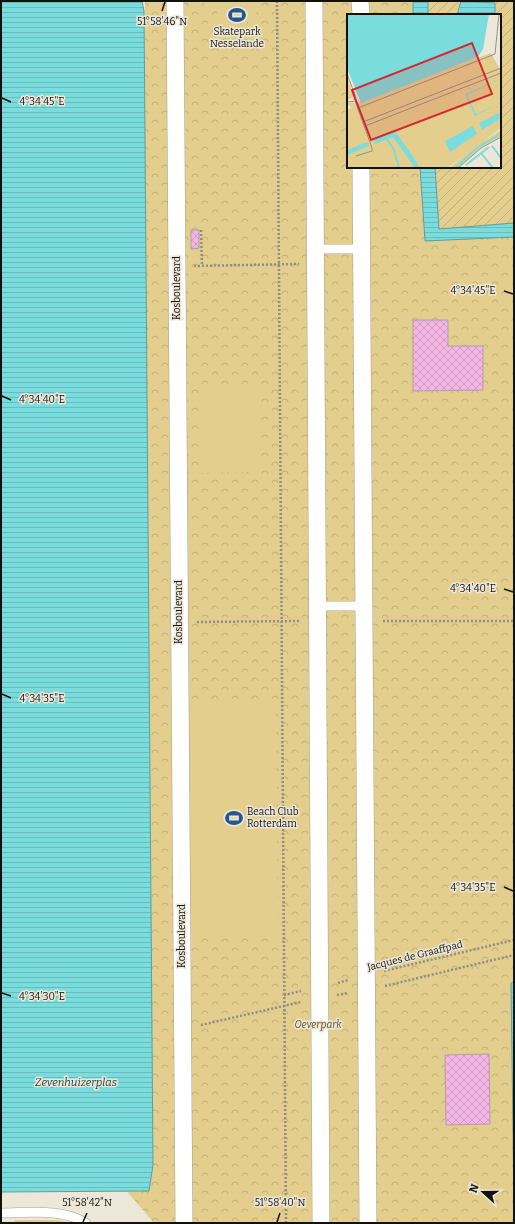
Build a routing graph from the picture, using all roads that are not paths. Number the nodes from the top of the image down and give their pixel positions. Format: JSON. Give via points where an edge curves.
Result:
{"nodes":[{"id":1,"x":175,"y":1,"type":"edge"},
{"id":2,"x":314,"y":1,"type":"edge"},
{"id":3,"x":360,"y":1,"type":"edge"},
{"id":4,"x":360,"y":14,"type":"edge"},
{"id":5,"x":361,"y":168,"type":"edge"},
{"id":6,"x":362,"y":249,"type":"junction"},
{"id":7,"x":316,"y":256,"type":"junction"},
{"id":8,"x":318,"y":606,"type":"junction"},
{"id":9,"x":365,"y":606,"type":"junction"},
{"id":10,"x":1,"y":1213,"type":"edge"},
{"id":11,"x":86,"y":1223,"type":"edge"},
{"id":12,"x":184,"y":1223,"type":"edge"},
{"id":13,"x":321,"y":1223,"type":"edge"},
{"id":14,"x":368,"y":1223,"type":"edge"}],
"edges":[{"from":1,"to":12,"type":"street","name":"Kosboulevard"},
{"from":2,"to":7,"type":"street"},
{"from":3,"to":4,"type":"street"},
{"from":5,"to":6,"type":"street"},
{"from":6,"to":7,"type":"lane"},
{"from":6,"to":9,"type":"street"},
{"from":7,"to":8,"type":"street"},
{"from":8,"to":9,"type":"lane"},
{"from":8,"to":13,"type":"street"},
{"from":9,"to":14,"type":"street"},
{"from":10,"to":11,"type":"lane","via":[[60,1213]]}]}
